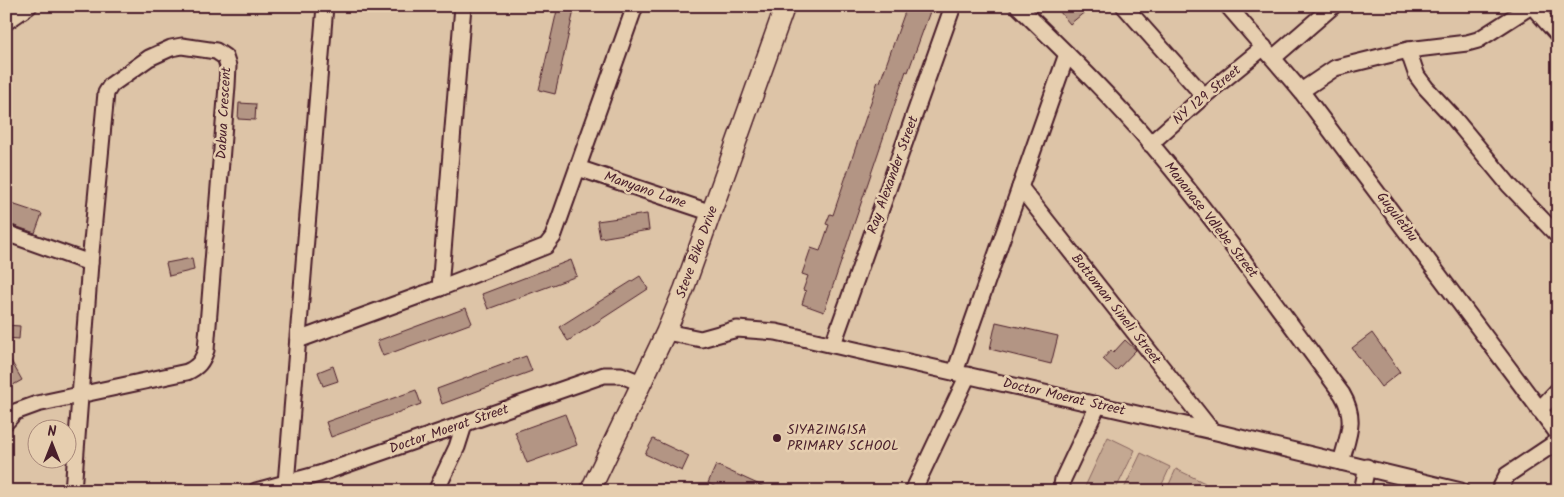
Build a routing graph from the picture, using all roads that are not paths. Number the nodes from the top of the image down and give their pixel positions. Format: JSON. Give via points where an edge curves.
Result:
{"nodes":[{"id":1,"x":29,"y":6,"type":"edge"},
{"id":2,"x":325,"y":6,"type":"edge"},
{"id":3,"x":463,"y":6,"type":"edge"},
{"id":4,"x":635,"y":6,"type":"edge"},
{"id":5,"x":785,"y":6,"type":"edge"},
{"id":6,"x":953,"y":6,"type":"edge"},
{"id":7,"x":1018,"y":6,"type":"edge"},
{"id":8,"x":1124,"y":6,"type":"edge"},
{"id":9,"x":1228,"y":6,"type":"edge"},
{"id":10,"x":1332,"y":6,"type":"edge"},
{"id":11,"x":1531,"y":6,"type":"edge"},
{"id":12,"x":6,"y":22,"type":"edge"},
{"id":13,"x":1558,"y":35,"type":"edge"},
{"id":14,"x":1408,"y":50,"type":"junction"},
{"id":15,"x":1268,"y":52,"type":"junction"},
{"id":16,"x":1067,"y":54,"type":"junction"},
{"id":17,"x":1301,"y":91,"type":"junction"},
{"id":18,"x":1204,"y":96,"type":"junction"},
{"id":19,"x":1150,"y":144,"type":"junction"},
{"id":20,"x":578,"y":168,"type":"junction"},
{"id":21,"x":1020,"y":187,"type":"junction"},
{"id":22,"x":712,"y":213,"type":"junction"},
{"id":23,"x":6,"y":233,"type":"edge"},
{"id":24,"x":1558,"y":236,"type":"edge"},
{"id":25,"x":90,"y":263,"type":"junction"},
{"id":26,"x":440,"y":288,"type":"junction"},
{"id":27,"x":666,"y":332,"type":"junction"},
{"id":28,"x":298,"y":340,"type":"junction"},
{"id":29,"x":833,"y":344,"type":"junction"},
{"id":30,"x":962,"y":374,"type":"junction"},
{"id":31,"x":641,"y":383,"type":"junction"},
{"id":32,"x":1558,"y":390,"type":"edge"},
{"id":33,"x":81,"y":396,"type":"junction"},
{"id":34,"x":1098,"y":405,"type":"junction"},
{"id":35,"x":1539,"y":410,"type":"junction"},
{"id":36,"x":6,"y":422,"type":"edge"},
{"id":37,"x":464,"y":425,"type":"junction"},
{"id":38,"x":1212,"y":431,"type":"junction"},
{"id":39,"x":1558,"y":434,"type":"edge"},
{"id":40,"x":1558,"y":441,"type":"edge"},
{"id":41,"x":1342,"y":462,"type":"junction"},
{"id":42,"x":1367,"y":467,"type":"junction"},
{"id":43,"x":286,"y":484,"type":"junction"},
{"id":44,"x":73,"y":491,"type":"edge"},
{"id":45,"x":256,"y":491,"type":"edge"},
{"id":46,"x":436,"y":491,"type":"edge"},
{"id":47,"x":590,"y":491,"type":"edge"},
{"id":48,"x":914,"y":491,"type":"edge"},
{"id":49,"x":1061,"y":491,"type":"edge"},
{"id":50,"x":1362,"y":491,"type":"edge"},
{"id":51,"x":1461,"y":491,"type":"edge"},
{"id":52,"x":1499,"y":491,"type":"edge"}],
"edges":[{"from":1,"to":12,"type":"street"},
{"from":2,"to":28,"type":"street"},
{"from":3,"to":26,"type":"street"},
{"from":4,"to":20,"type":"street"},
{"from":5,"to":22,"type":"main road","name":"Steve Biko Drive"},
{"from":6,"to":29,"type":"street","name":"Ray Alexander Street"},
{"from":7,"to":16,"type":"street","name":"Mananase Vdlebe Street"},
{"from":8,"to":18,"type":"street"},
{"from":9,"to":15,"type":"street","name":"Gugulethu"},
{"from":10,"to":15,"type":"street","name":"NY 129 Street"},
{"from":11,"to":13,"type":"street"},
{"from":11,"to":14,"type":"street","via":[[1478,40]]},
{"from":14,"to":17,"type":"street","via":[[1335,68]]},
{"from":14,"to":24,"type":"street","via":[[1417,76],[1426,88],[1509,185]]},
{"from":15,"to":17,"type":"street","name":"Gugulethu"},
{"from":15,"to":18,"type":"street","name":"NY 129 Street"},
{"from":16,"to":19,"type":"street","name":"Mananase Vdlebe Street"},
{"from":16,"to":21,"type":"street"},
{"from":17,"to":35,"type":"street","name":"Gugulethu"},
{"from":18,"to":19,"type":"street","name":"NY 129 Street"},
{"from":19,"to":41,"type":"street","name":"Mananase Vdlebe Street","via":[[1197,201],[1342,394],[1351,422]]},
{"from":20,"to":22,"type":"street","name":"Manyano Lane"},
{"from":20,"to":26,"type":"street","via":[[553,237],[546,246]]},
{"from":21,"to":30,"type":"street"},
{"from":21,"to":38,"type":"street","name":"Bottoman Sineli Street"},
{"from":22,"to":27,"type":"main road","name":"Steve Biko Drive"},
{"from":23,"to":25,"type":"street"},
{"from":25,"to":33,"type":"street","name":"Dabua Crescent"},
{"from":25,"to":33,"type":"street","name":"Dabua Crescent","via":[[104,101],[111,85],[149,58],[171,48],[198,48],[221,53],[228,62],[227,86],[203,360],[198,367],[187,372]]},
{"from":26,"to":28,"type":"street"},
{"from":27,"to":29,"type":"street","name":"Doctor Moerat Street","via":[[701,339],[737,329],[776,332]]},
{"from":27,"to":31,"type":"main road","name":"Steve Biko Drive"},
{"from":28,"to":43,"type":"street"},
{"from":29,"to":30,"type":"street","name":"Doctor Moerat Street"},
{"from":30,"to":34,"type":"street","name":"Doctor Moerat Street"},
{"from":30,"to":48,"type":"street"},
{"from":31,"to":37,"type":"street","name":"Doctor Moerat Street","via":[[621,374],[604,375]]},
{"from":31,"to":47,"type":"main road","name":"Steve Biko Drive"},
{"from":32,"to":35,"type":"street"},
{"from":33,"to":36,"type":"street","via":[[37,404],[15,412]]},
{"from":33,"to":44,"type":"street","name":"Dabua Crescent"},
{"from":34,"to":38,"type":"street","name":"Doctor Moerat Street"},
{"from":34,"to":49,"type":"street","via":[[1063,479]]},
{"from":35,"to":39,"type":"street","name":"Gugulethu"},
{"from":37,"to":43,"type":"street","name":"Doctor Moerat Street"},
{"from":37,"to":46,"type":"street"},
{"from":38,"to":41,"type":"street","name":"Doctor Moerat Street"},
{"from":40,"to":52,"type":"street","via":[[1507,475]]},
{"from":41,"to":42,"type":"street","name":"Doctor Moerat Street"},
{"from":42,"to":50,"type":"street"},
{"from":42,"to":51,"type":"street","name":"Doctor Moerat Street"},
{"from":43,"to":45,"type":"street","name":"Doctor Moerat Street"}]}
